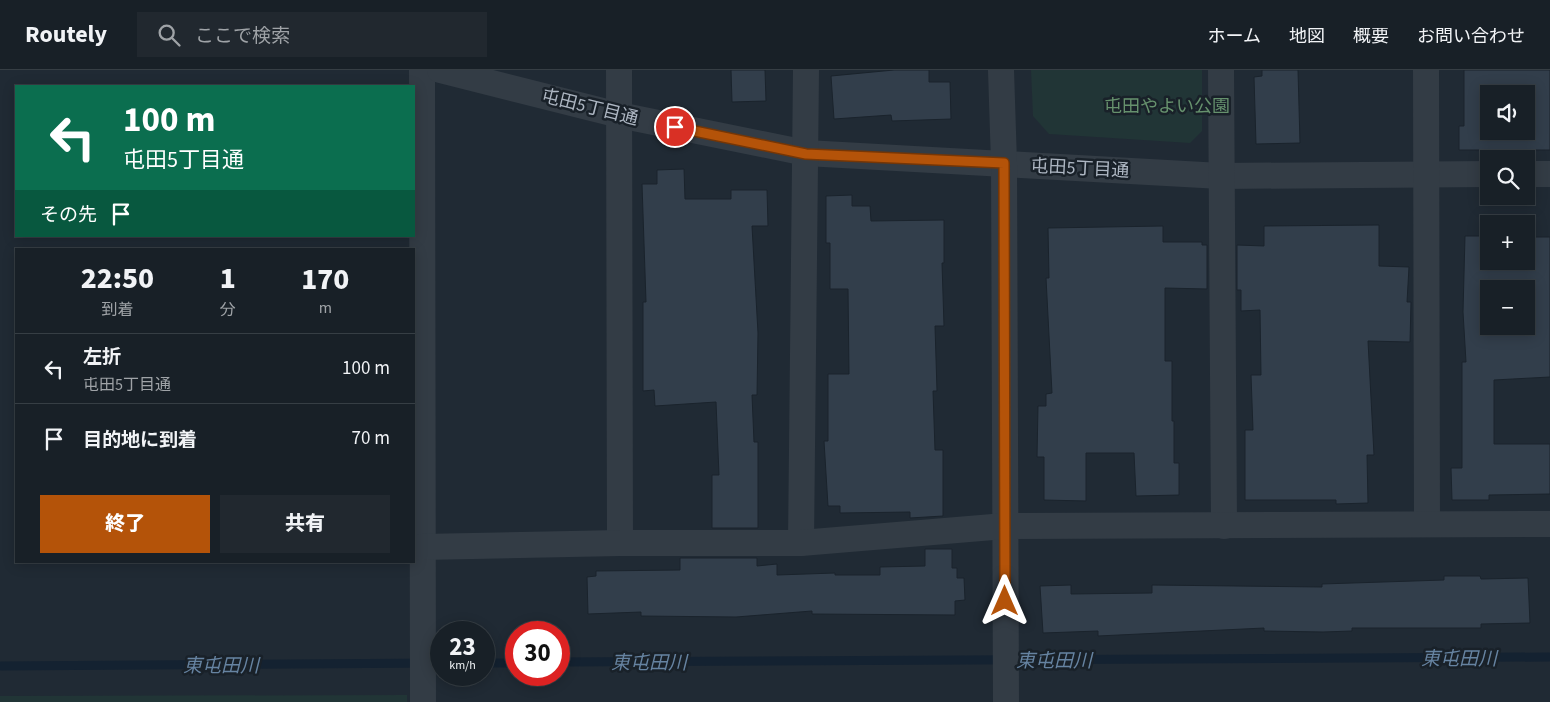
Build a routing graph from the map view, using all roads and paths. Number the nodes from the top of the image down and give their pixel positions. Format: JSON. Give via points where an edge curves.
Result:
{"nodes":[{"id":1,"x":422,"y":70,"type":"edge"},
{"id":2,"x":440,"y":70,"type":"edge"},
{"id":3,"x":619,"y":70,"type":"edge"},
{"id":4,"x":806,"y":70,"type":"edge"},
{"id":5,"x":1001,"y":70,"type":"edge"},
{"id":6,"x":1221,"y":70,"type":"edge"},
{"id":7,"x":1426,"y":70,"type":"edge"},
{"id":8,"x":619,"y":115,"type":"junction"},
{"id":9,"x":806,"y":154,"type":"junction"},
{"id":10,"x":1004,"y":163,"type":"junction"},
{"id":11,"x":1427,"y":174,"type":"junction"},
{"id":12,"x":1480,"y":174,"type":"edge"},
{"id":13,"x":1535,"y":174,"type":"edge"},
{"id":14,"x":1550,"y":174,"type":"edge"},
{"id":15,"x":1221,"y":176,"type":"junction"},
{"id":16,"x":1427,"y":524,"type":"junction"},
{"id":17,"x":1550,"y":524,"type":"edge"},
{"id":18,"x":1005,"y":526,"type":"junction"},
{"id":19,"x":1224,"y":526,"type":"junction"},
{"id":20,"x":620,"y":543,"type":"junction"},
{"id":21,"x":801,"y":543,"type":"junction"},
{"id":22,"x":422,"y":547,"type":"junction"},
{"id":23,"x":1006,"y":696,"type":"edge"},
{"id":24,"x":423,"y":698,"type":"edge"}],
"edges":[{"from":1,"to":22,"type":"street"},
{"from":2,"to":8,"type":"street","name":"屯田5丁目通"},
{"from":3,"to":8,"type":"street"},
{"from":4,"to":9,"type":"street"},
{"from":5,"to":10,"type":"street"},
{"from":6,"to":15,"type":"street"},
{"from":7,"to":11,"type":"street"},
{"from":8,"to":9,"type":"street","name":"屯田5丁目通"},
{"from":8,"to":20,"type":"street"},
{"from":9,"to":10,"type":"street","name":"屯田5丁目通"},
{"from":9,"to":21,"type":"street"},
{"from":10,"to":15,"type":"street","name":"屯田5丁目通"},
{"from":10,"to":18,"type":"street"},
{"from":11,"to":12,"type":"street","name":"屯田5丁目通"},
{"from":11,"to":15,"type":"street","name":"屯田5丁目通"},
{"from":11,"to":16,"type":"street"},
{"from":13,"to":14,"type":"street"},
{"from":15,"to":19,"type":"street"},
{"from":16,"to":17,"type":"street"},
{"from":16,"to":19,"type":"street"},
{"from":18,"to":19,"type":"street"},
{"from":18,"to":21,"type":"street"},
{"from":18,"to":23,"type":"street"},
{"from":20,"to":21,"type":"street"},
{"from":20,"to":22,"type":"street"},
{"from":22,"to":24,"type":"street"}]}
